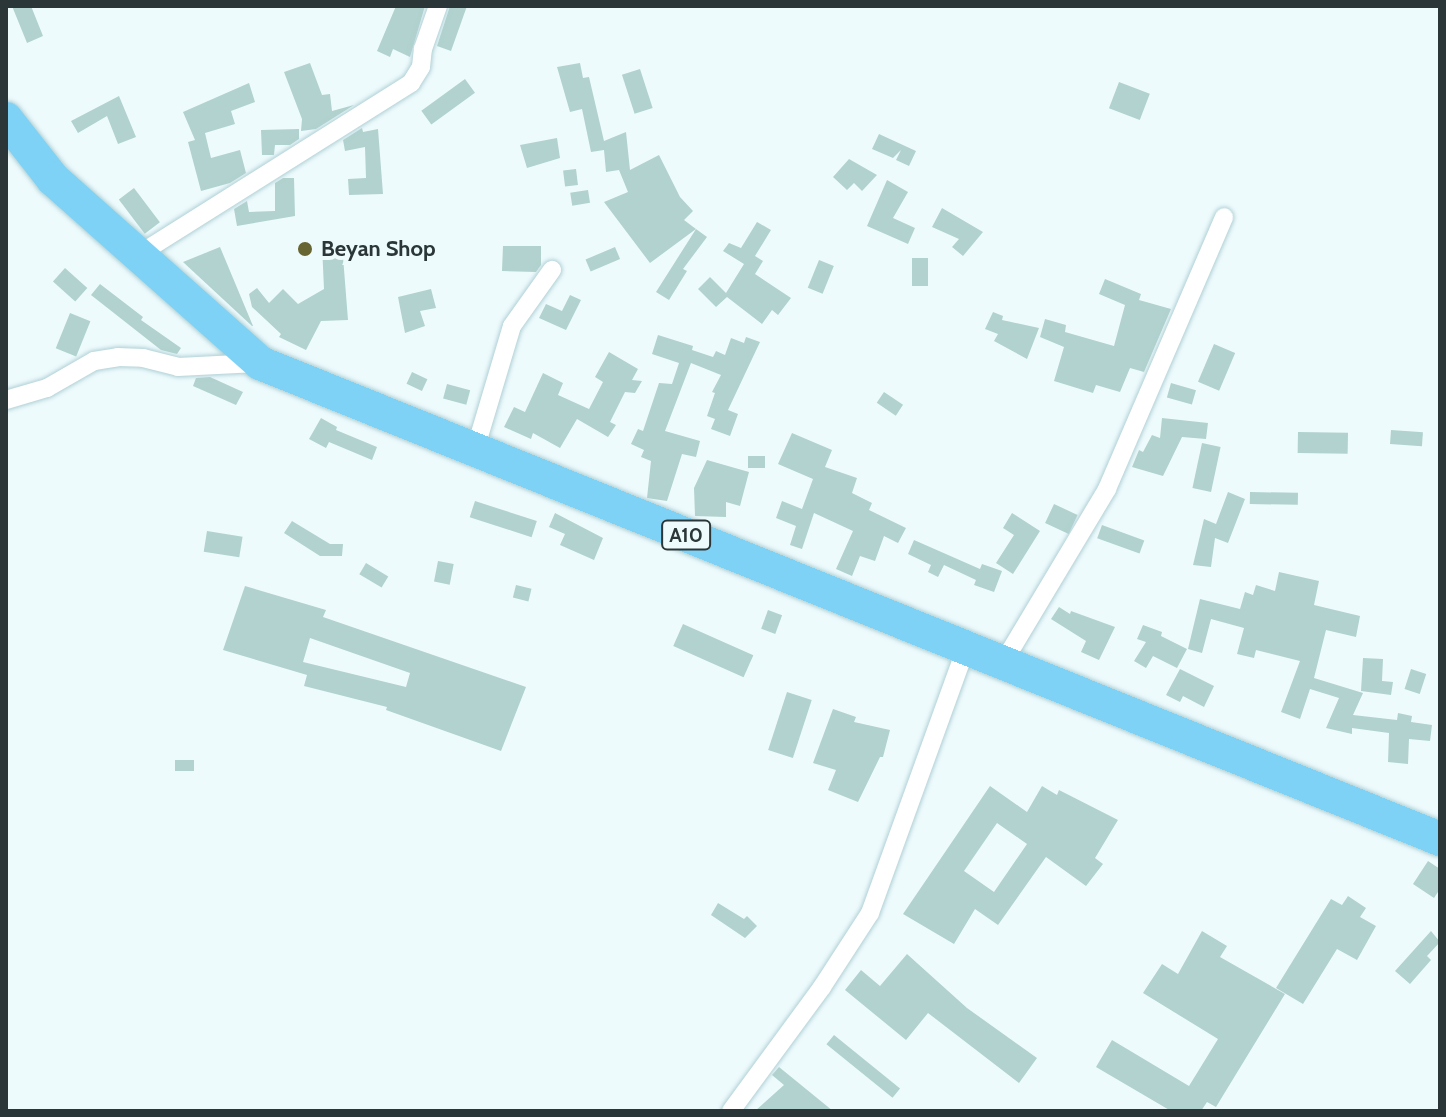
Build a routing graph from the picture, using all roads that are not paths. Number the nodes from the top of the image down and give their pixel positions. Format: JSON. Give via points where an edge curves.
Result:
{"nodes":[{"id":1,"x":438,"y":6,"type":"edge"},
{"id":2,"x":6,"y":119,"type":"edge"},
{"id":3,"x":1224,"y":217,"type":"dead end"},
{"id":4,"x":138,"y":255,"type":"junction"},
{"id":5,"x":552,"y":270,"type":"dead end"},
{"id":6,"x":260,"y":363,"type":"junction"},
{"id":7,"x":6,"y":400,"type":"edge"},
{"id":8,"x":475,"y":450,"type":"junction"},
{"id":9,"x":966,"y":648,"type":"junction"},
{"id":10,"x":1003,"y":663,"type":"junction"},
{"id":11,"x":1440,"y":839,"type":"edge"},
{"id":12,"x":731,"y":1111,"type":"edge"}],
"edges":[{"from":1,"to":4,"type":"street","via":[[421,67],[411,83]]},
{"from":2,"to":4,"type":"highway","number":"A10","via":[[53,179]]},
{"from":3,"to":10,"type":"street","via":[[1107,489]]},
{"from":4,"to":6,"type":"highway","number":"A10"},
{"from":5,"to":8,"type":"street","via":[[512,326]]},
{"from":6,"to":7,"type":"street","via":[[178,367],[118,357],[94,361],[47,388]]},
{"from":6,"to":8,"type":"highway","number":"A10"},
{"from":8,"to":9,"type":"highway","number":"A10"},
{"from":9,"to":10,"type":"highway","number":"A10"},
{"from":9,"to":12,"type":"street","via":[[870,913]]},
{"from":10,"to":11,"type":"highway","number":"A10"}]}
